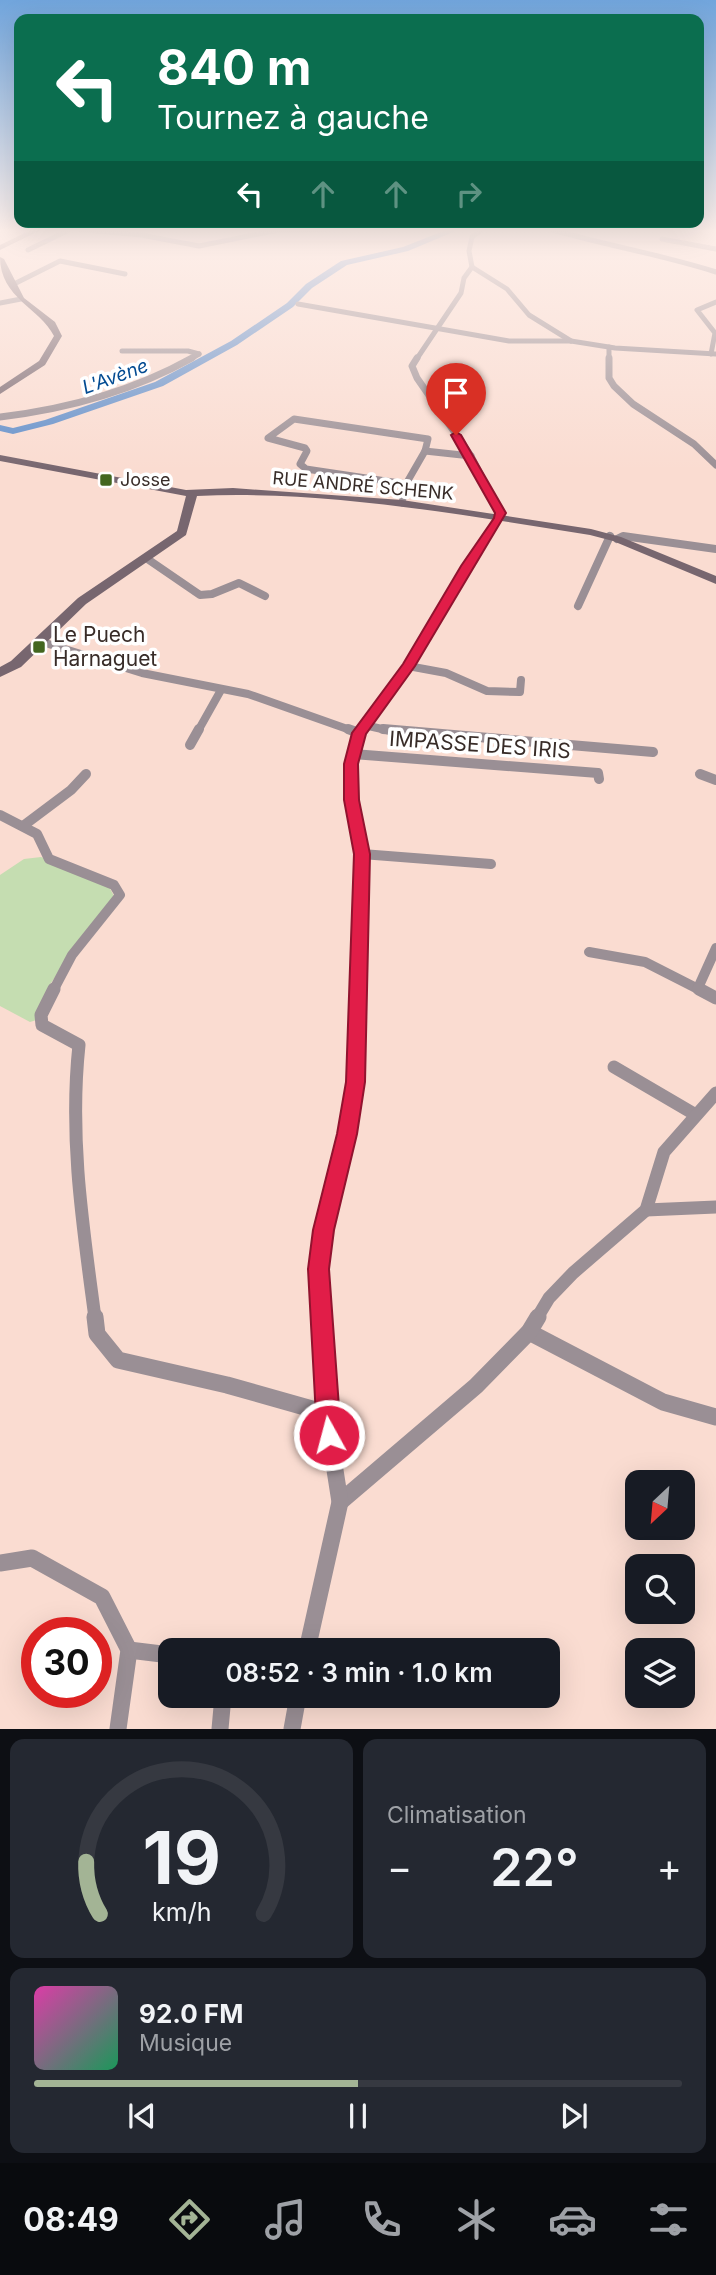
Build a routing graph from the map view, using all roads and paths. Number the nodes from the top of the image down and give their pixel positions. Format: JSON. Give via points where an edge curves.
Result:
{"nodes":[{"id":1,"x":33,"y":309,"type":"edge"},
{"id":2,"x":324,"y":309,"type":"edge"},
{"id":3,"x":451,"y":309,"type":"edge"},
{"id":4,"x":524,"y":309,"type":"edge"},
{"id":5,"x":700,"y":309,"type":"edge"},
{"id":6,"x":439,"y":329,"type":"junction"},
{"id":7,"x":571,"y":341,"type":"junction"},
{"id":8,"x":609,"y":347,"type":"junction"},
{"id":9,"x":122,"y":351,"type":"dead end"},
{"id":10,"x":713,"y":354,"type":"edge"},
{"id":11,"x":0,"y":391,"type":"edge"},
{"id":12,"x":0,"y":416,"type":"edge"},
{"id":13,"x":425,"y":451,"type":"junction"},
{"id":14,"x":471,"y":456,"type":"junction"},
{"id":15,"x":0,"y":458,"type":"edge"},
{"id":16,"x":716,"y":465,"type":"edge"},
{"id":17,"x":406,"y":484,"type":"junction"},
{"id":18,"x":192,"y":494,"type":"junction"},
{"id":19,"x":402,"y":503,"type":"junction"},
{"id":20,"x":499,"y":518,"type":"junction"},
{"id":21,"x":613,"y":537,"type":"junction"},
{"id":22,"x":716,"y":549,"type":"edge"},
{"id":23,"x":146,"y":558,"type":"junction"},
{"id":24,"x":716,"y":580,"type":"edge"},
{"id":25,"x":265,"y":596,"type":"dead end"},
{"id":26,"x":578,"y":606,"type":"dead end"},
{"id":27,"x":40,"y":641,"type":"junction"},
{"id":28,"x":408,"y":666,"type":"junction"},
{"id":29,"x":0,"y":673,"type":"edge"},
{"id":30,"x":521,"y":680,"type":"dead end"},
{"id":31,"x":221,"y":690,"type":"junction"},
{"id":32,"x":362,"y":729,"type":"junction"},
{"id":33,"x":190,"y":745,"type":"dead end"},
{"id":34,"x":653,"y":752,"type":"dead end"},
{"id":35,"x":353,"y":754,"type":"junction"},
{"id":36,"x":86,"y":774,"type":"dead end"},
{"id":37,"x":700,"y":774,"type":"dead end"},
{"id":38,"x":599,"y":779,"type":"dead end"},
{"id":39,"x":716,"y":780,"type":"edge"},
{"id":40,"x":0,"y":815,"type":"edge"},
{"id":41,"x":23,"y":826,"type":"junction"},
{"id":42,"x":362,"y":854,"type":"junction"},
{"id":43,"x":491,"y":864,"type":"dead end"},
{"id":44,"x":716,"y":948,"type":"edge"},
{"id":45,"x":589,"y":952,"type":"dead end"},
{"id":46,"x":698,"y":988,"type":"junction"},
{"id":47,"x":716,"y":998,"type":"edge"},
{"id":48,"x":614,"y":1067,"type":"dead end"},
{"id":49,"x":716,"y":1093,"type":"edge"},
{"id":50,"x":696,"y":1115,"type":"junction"},
{"id":51,"x":716,"y":1207,"type":"edge"},
{"id":52,"x":646,"y":1210,"type":"junction"},
{"id":53,"x":529,"y":1332,"type":"junction"},
{"id":54,"x":326,"y":1413,"type":"junction"},
{"id":55,"x":716,"y":1417,"type":"edge"},
{"id":56,"x":340,"y":1502,"type":"junction"},
{"id":57,"x":0,"y":1563,"type":"edge"},
{"id":58,"x":309,"y":1638,"type":"edge"},
{"id":59,"x":129,"y":1650,"type":"junction"},
{"id":60,"x":158,"y":1654,"type":"edge"},
{"id":61,"x":222,"y":1708,"type":"edge"},
{"id":62,"x":296,"y":1708,"type":"edge"},
{"id":63,"x":118,"y":1729,"type":"edge"},
{"id":64,"x":220,"y":1729,"type":"edge"},
{"id":65,"x":292,"y":1729,"type":"edge"}],
"edges":[{"from":1,"to":11,"type":"street","via":[[58,336],[50,355]]},
{"from":2,"to":6,"type":"street"},
{"from":3,"to":6,"type":"street"},
{"from":4,"to":7,"type":"street"},
{"from":5,"to":10,"type":"street","via":[[715,333]]},
{"from":6,"to":7,"type":"street","via":[[509,341]]},
{"from":6,"to":14,"type":"street","via":[[412,366],[413,372]]},
{"from":7,"to":8,"type":"street"},
{"from":8,"to":10,"type":"street"},
{"from":8,"to":16,"type":"street","via":[[614,386],[633,404],[695,444]]},
{"from":9,"to":12,"type":"street","via":[[198,354],[129,386],[31,414]]},
{"from":13,"to":14,"type":"street"},
{"from":13,"to":17,"type":"street"},
{"from":13,"to":17,"type":"street","via":[[430,442],[425,438],[294,419],[268,438],[305,448],[300,464],[306,469]]},
{"from":14,"to":20,"type":"street"},
{"from":15,"to":18,"type":"street","name":"RUE ANDRÉ SCHENK"},
{"from":17,"to":19,"type":"street"},
{"from":18,"to":19,"type":"street","name":"RUE ANDRÉ SCHENK","via":[[233,491]]},
{"from":18,"to":23,"type":"street","via":[[182,533]]},
{"from":19,"to":20,"type":"street","name":"RUE ANDRÉ SCHENK"},
{"from":20,"to":21,"type":"street","name":"RUE ANDRÉ SCHENK"},
{"from":20,"to":28,"type":"street"},
{"from":21,"to":22,"type":"street"},
{"from":21,"to":24,"type":"street","name":"RUE ANDRÉ SCHENK"},
{"from":21,"to":26,"type":"street"},
{"from":23,"to":25,"type":"street","via":[[200,595],[239,583]]},
{"from":23,"to":27,"type":"street","via":[[82,601]]},
{"from":27,"to":29,"type":"street"},
{"from":27,"to":31,"type":"street","via":[[142,673]]},
{"from":28,"to":30,"type":"street","via":[[446,673],[488,691],[520,692]]},
{"from":28,"to":32,"type":"street"},
{"from":31,"to":32,"type":"street"},
{"from":31,"to":33,"type":"street"},
{"from":32,"to":34,"type":"street"},
{"from":32,"to":35,"type":"street"},
{"from":35,"to":38,"type":"street","name":"IMPASSE DES IRIS","via":[[598,773]]},
{"from":35,"to":42,"type":"street","via":[[352,800]]},
{"from":36,"to":41,"type":"street"},
{"from":37,"to":39,"type":"street"},
{"from":40,"to":41,"type":"street"},
{"from":41,"to":54,"type":"street","via":[[37,834],[49,859],[114,886],[120,895],[72,955],[41,1015],[43,1025],[79,1045],[72,1132],[97,1334],[118,1360],[134,1366],[227,1385]]},
{"from":42,"to":43,"type":"street"},
{"from":42,"to":54,"type":"street","via":[[354,1099],[323,1230],[319,1269]]},
{"from":44,"to":46,"type":"street"},
{"from":45,"to":46,"type":"street","via":[[645,962]]},
{"from":46,"to":47,"type":"street"},
{"from":48,"to":50,"type":"street"},
{"from":49,"to":50,"type":"street"},
{"from":50,"to":52,"type":"street","via":[[664,1152]]},
{"from":51,"to":52,"type":"street"},
{"from":52,"to":53,"type":"street","via":[[557,1289]]},
{"from":53,"to":55,"type":"street","via":[[663,1402]]},
{"from":53,"to":56,"type":"street","via":[[476,1386]]},
{"from":54,"to":56,"type":"street"},
{"from":56,"to":58,"type":"street"},
{"from":57,"to":59,"type":"street","via":[[33,1558],[102,1597]]},
{"from":59,"to":60,"type":"street"},
{"from":59,"to":63,"type":"street"},
{"from":61,"to":64,"type":"street"},
{"from":62,"to":65,"type":"street"}]}
